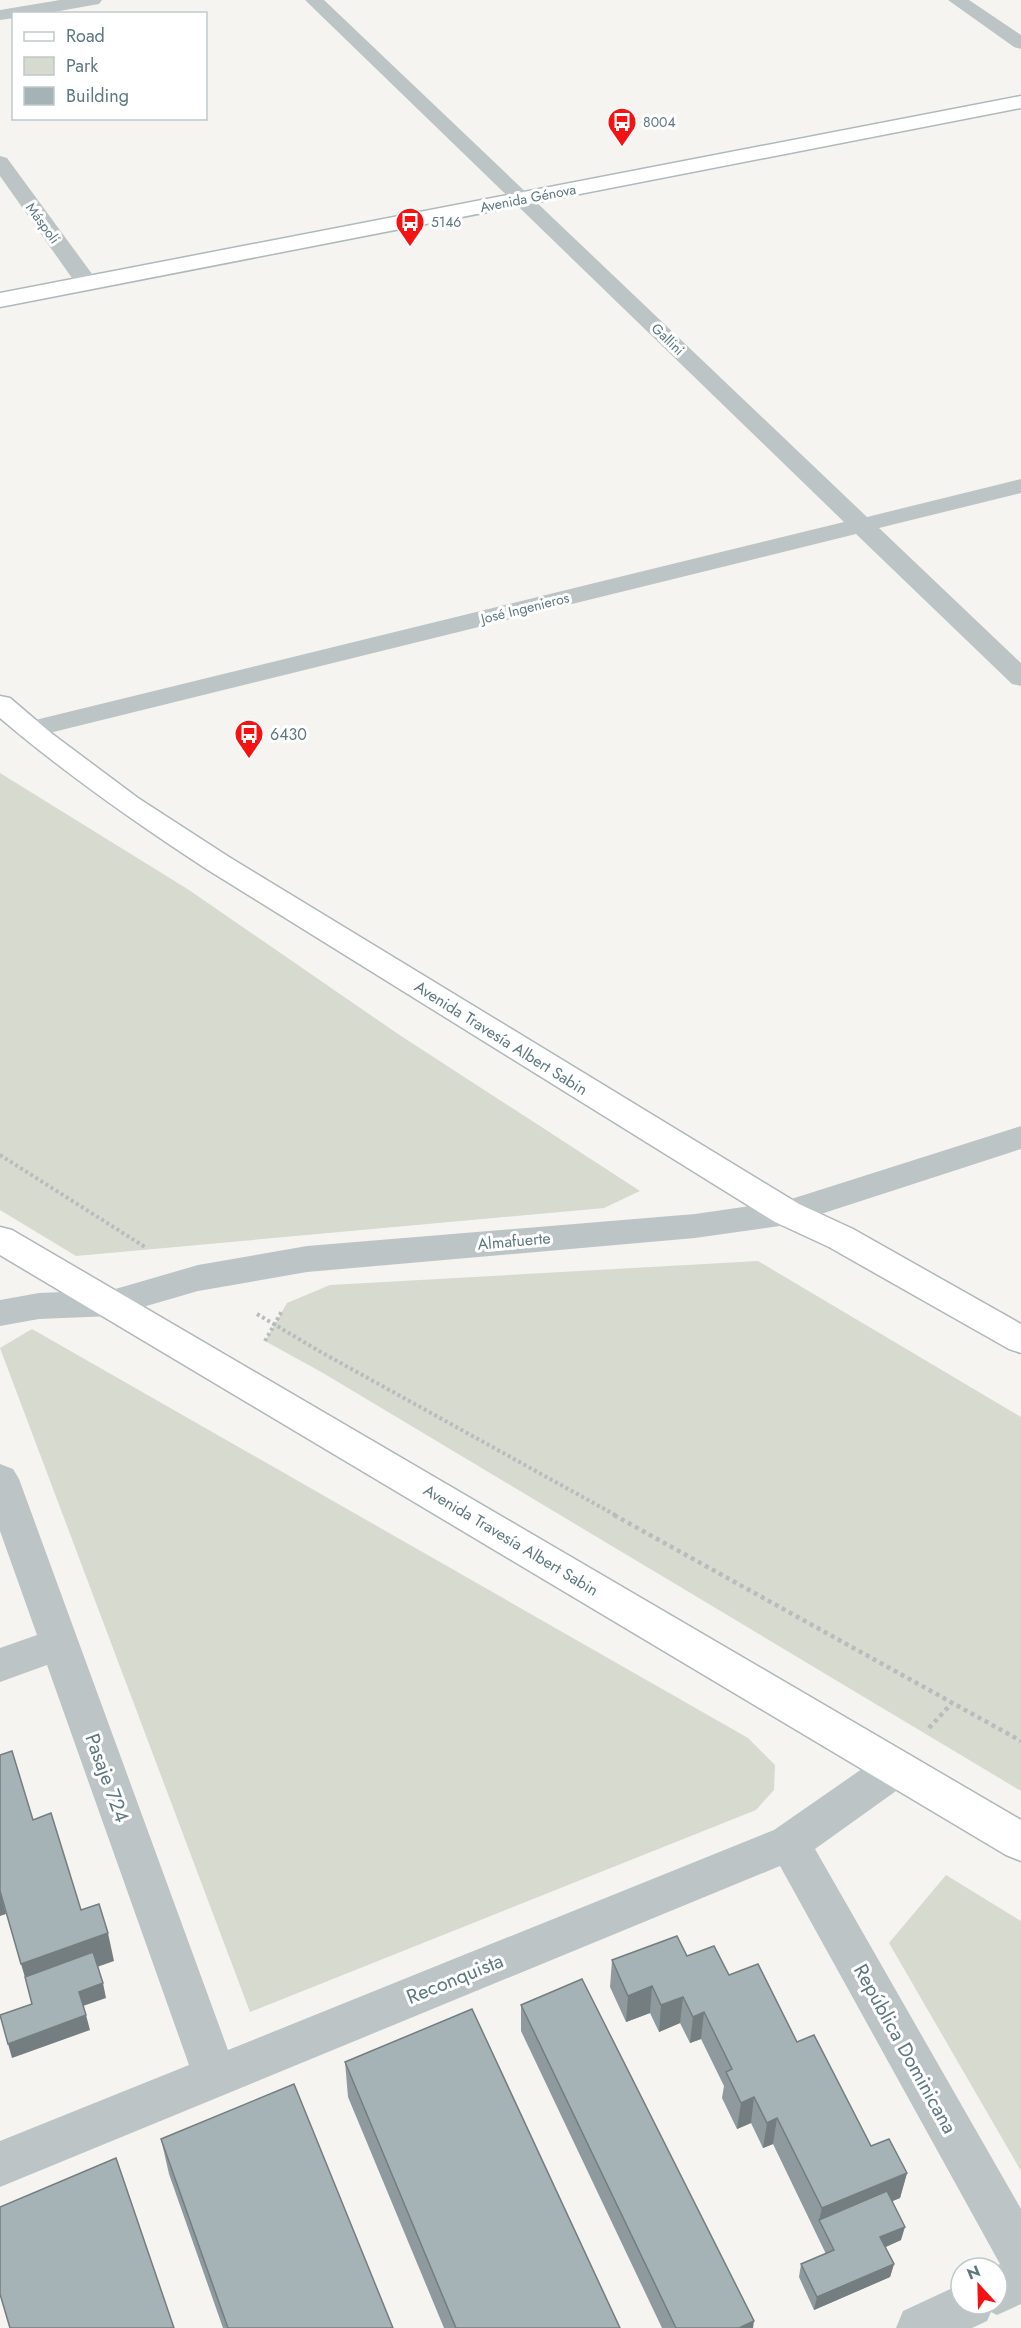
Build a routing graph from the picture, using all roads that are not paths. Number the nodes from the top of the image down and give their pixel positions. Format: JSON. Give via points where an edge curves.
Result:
{"nodes":[{"id":1,"x":93,"y":0,"type":"edge"},
{"id":2,"x":314,"y":0,"type":"edge"},
{"id":3,"x":957,"y":0,"type":"edge"},
{"id":4,"x":19,"y":12,"type":"edge"},
{"id":5,"x":1021,"y":43,"type":"edge"},
{"id":6,"x":1021,"y":102,"type":"edge"},
{"id":7,"x":0,"y":162,"type":"edge"},
{"id":8,"x":522,"y":199,"type":"junction"},
{"id":9,"x":87,"y":283,"type":"junction"},
{"id":10,"x":0,"y":300,"type":"edge"},
{"id":11,"x":1021,"y":486,"type":"edge"},
{"id":12,"x":861,"y":525,"type":"junction"},
{"id":13,"x":1021,"y":678,"type":"edge"},
{"id":14,"x":0,"y":704,"type":"edge"},
{"id":15,"x":29,"y":729,"type":"junction"},
{"id":16,"x":1021,"y":1137,"type":"edge"},
{"id":17,"x":787,"y":1214,"type":"junction"},
{"id":18,"x":0,"y":1239,"type":"edge"},
{"id":19,"x":112,"y":1303,"type":"junction"},
{"id":20,"x":0,"y":1312,"type":"edge"},
{"id":21,"x":1021,"y":1340,"type":"edge"},
{"id":22,"x":0,"y":1479,"type":"edge"},
{"id":23,"x":59,"y":1644,"type":"junction"},
{"id":24,"x":0,"y":1665,"type":"edge"},
{"id":25,"x":896,"y":1768,"type":"junction"},
{"id":26,"x":1021,"y":1842,"type":"edge"},
{"id":27,"x":789,"y":1843,"type":"junction"},
{"id":28,"x":215,"y":2076,"type":"junction"},
{"id":29,"x":0,"y":2164,"type":"edge"},
{"id":30,"x":1021,"y":2254,"type":"edge"},
{"id":31,"x":949,"y":2314,"type":"edge"},
{"id":32,"x":920,"y":2328,"type":"edge"}],
"edges":[{"from":1,"to":4,"type":"street"},
{"from":2,"to":8,"type":"street","name":"Gallini"},
{"from":3,"to":5,"type":"street"},
{"from":6,"to":8,"type":"main road","name":"Avenida Génova"},
{"from":7,"to":9,"type":"street","name":"Máspoli"},
{"from":8,"to":9,"type":"main road","name":"Avenida Génova"},
{"from":8,"to":12,"type":"street","name":"Gallini"},
{"from":9,"to":10,"type":"main road","name":"Avenida Génova"},
{"from":11,"to":12,"type":"street","name":"José Ingenieros"},
{"from":12,"to":13,"type":"street","name":"Gallini"},
{"from":12,"to":15,"type":"street","name":"José Ingenieros"},
{"from":14,"to":15,"type":"main road","name":"Avenida Travesía Albert Sabin"},
{"from":15,"to":17,"type":"main road","name":"Avenida Travesía Albert Sabin","via":[[138,812]]},
{"from":16,"to":17,"type":"street","name":"Almafuerte"},
{"from":17,"to":19,"type":"street","name":"Almafuerte","via":[[695,1226],[307,1259],[198,1278]]},
{"from":17,"to":21,"type":"main road","name":"Avenida Travesía Albert Sabin","via":[[841,1238]]},
{"from":18,"to":19,"type":"main road","name":"Avenida Travesía Albert Sabin"},
{"from":19,"to":20,"type":"street","name":"Almafuerte"},
{"from":19,"to":25,"type":"main road","name":"Avenida Travesía Albert Sabin"},
{"from":22,"to":23,"type":"street","name":"Pasaje 724"},
{"from":23,"to":24,"type":"street"},
{"from":23,"to":28,"type":"street","name":"Pasaje 724"},
{"from":25,"to":26,"type":"main road","name":"Avenida Travesía Albert Sabin"},
{"from":25,"to":27,"type":"street","name":"Reconquista"},
{"from":27,"to":28,"type":"street","name":"Reconquista"},
{"from":27,"to":30,"type":"street","name":"República Dominicana"},
{"from":28,"to":29,"type":"street","name":"Reconquista"},
{"from":31,"to":32,"type":"street"}]}
